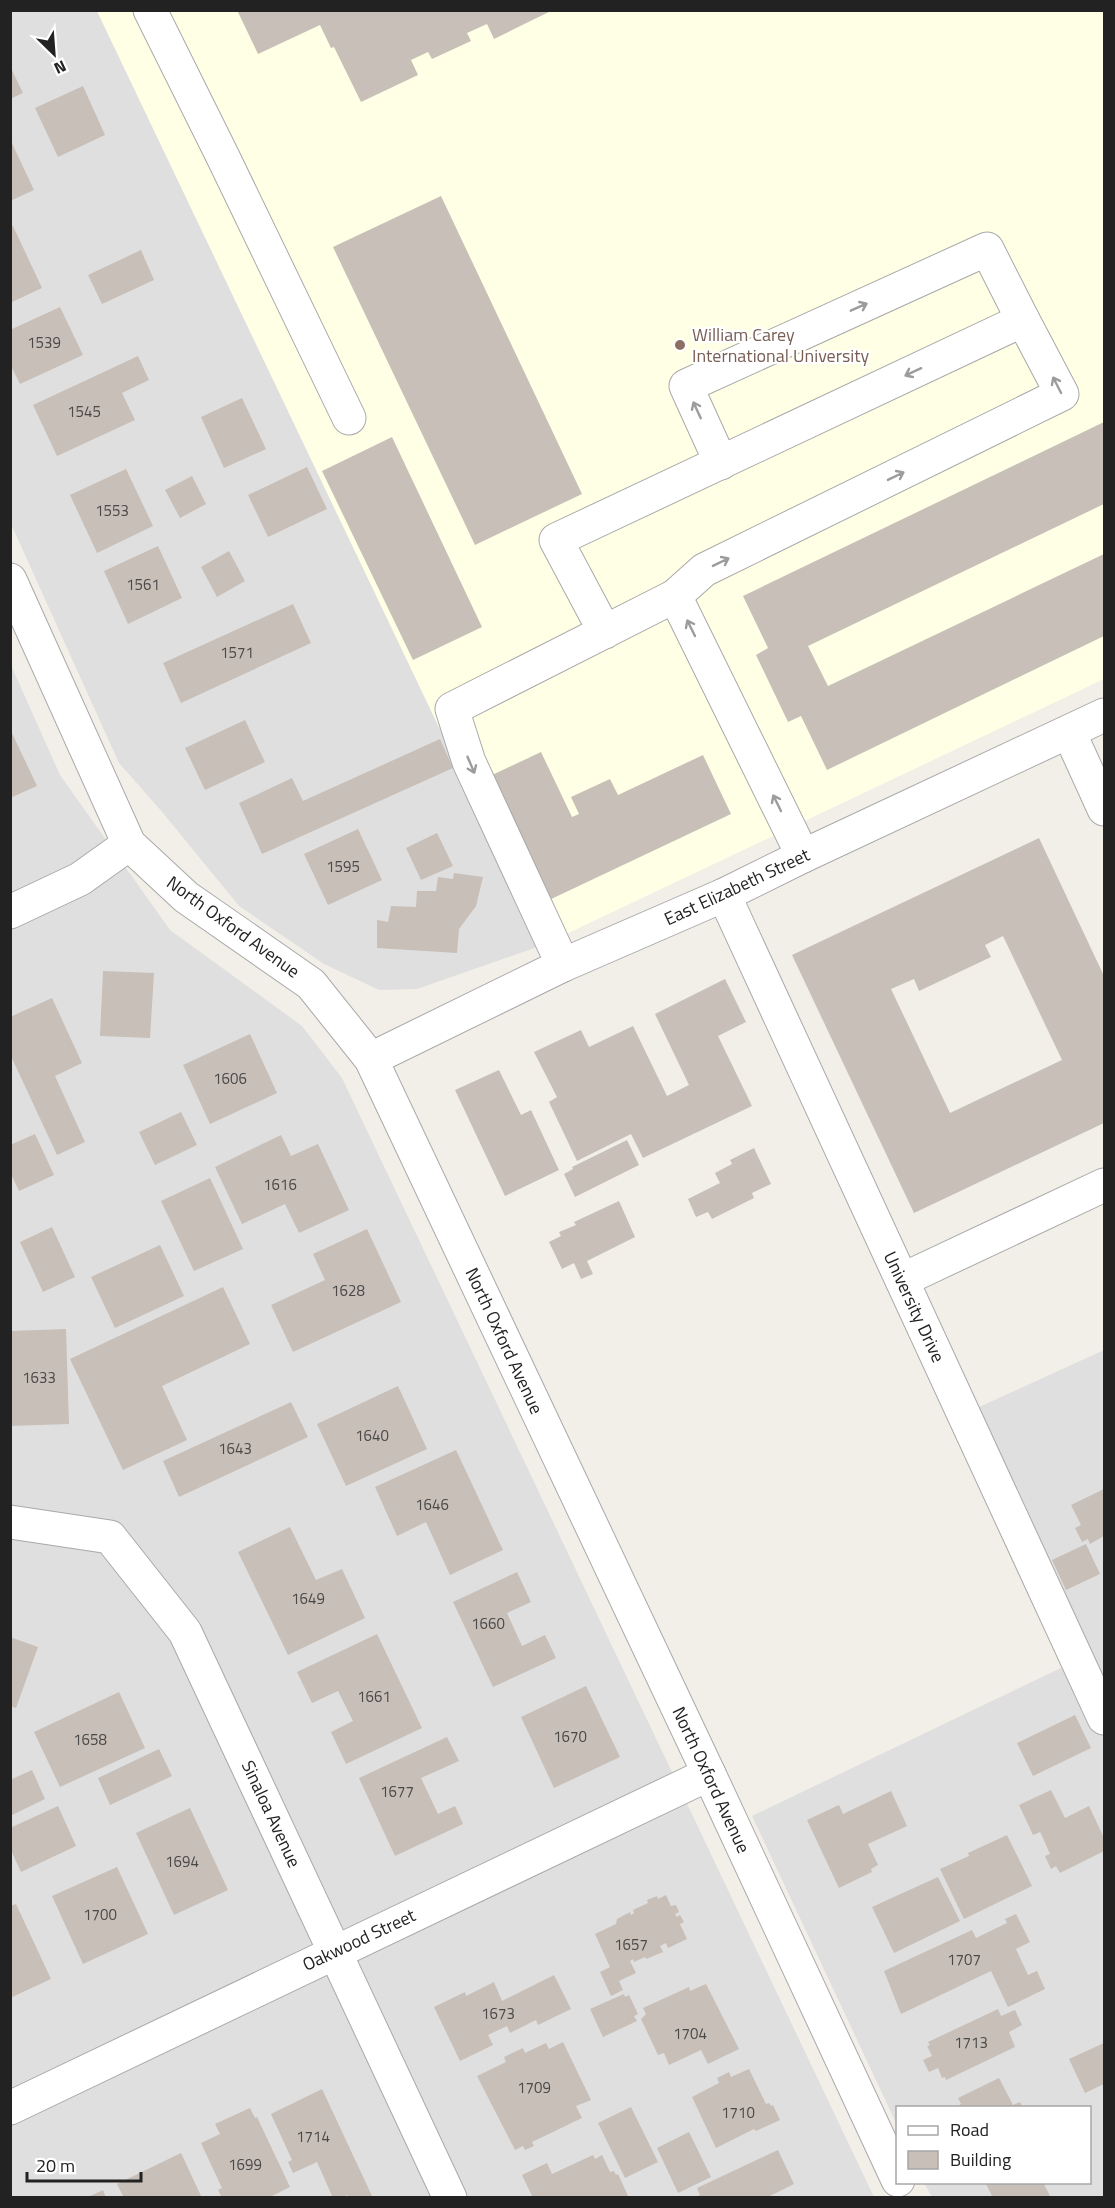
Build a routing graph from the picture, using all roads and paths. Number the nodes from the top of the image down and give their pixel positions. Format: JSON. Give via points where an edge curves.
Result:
{"nodes":[{"id":1,"x":150,"y":10,"type":"edge"},
{"id":2,"x":1023,"y":320,"type":"junction"},
{"id":3,"x":349,"y":418,"type":"dead end"},
{"id":4,"x":722,"y":463,"type":"junction"},
{"id":5,"x":10,"y":580,"type":"edge"},
{"id":6,"x":675,"y":596,"type":"junction"},
{"id":7,"x":605,"y":632,"type":"junction"},
{"id":8,"x":1104,"y":715,"type":"edge"},
{"id":9,"x":1069,"y":732,"type":"junction"},
{"id":10,"x":1104,"y":808,"type":"edge"},
{"id":11,"x":129,"y":844,"type":"junction"},
{"id":12,"x":803,"y":856,"type":"junction"},
{"id":13,"x":724,"y":895,"type":"junction"},
{"id":14,"x":10,"y":912,"type":"edge"},
{"id":15,"x":563,"y":965,"type":"junction"},
{"id":16,"x":371,"y":1059,"type":"junction"},
{"id":17,"x":1104,"y":1185,"type":"edge"},
{"id":18,"x":902,"y":1281,"type":"junction"},
{"id":19,"x":10,"y":1522,"type":"edge"},
{"id":20,"x":1104,"y":1718,"type":"edge"},
{"id":21,"x":709,"y":1774,"type":"junction"},
{"id":22,"x":337,"y":1952,"type":"junction"},
{"id":23,"x":10,"y":2108,"type":"edge"},
{"id":24,"x":896,"y":2177,"type":"edge"},
{"id":25,"x":899,"y":2184,"type":"edge"},
{"id":26,"x":450,"y":2198,"type":"edge"},
{"id":27,"x":906,"y":2198,"type":"edge"}],
"edges":[{"from":1,"to":3,"type":"street"},
{"from":2,"to":4,"type":"street","one_way":true},
{"from":4,"to":2,"type":"street","one_way":true,"via":[[686,386],[987,249]]},
{"from":6,"to":2,"type":"street","one_way":true,"via":[[704,570],[1062,394]]},
{"from":4,"to":7,"type":"street","via":[[556,540]]},
{"from":5,"to":11,"type":"street","name":"North Oxford Avenue"},
{"from":6,"to":7,"type":"street"},
{"from":12,"to":6,"type":"street","one_way":true},
{"from":7,"to":15,"type":"street","one_way":true,"via":[[452,710],[469,762]]},
{"from":8,"to":9,"type":"street","name":"East Elizabeth Street"},
{"from":9,"to":10,"type":"street"},
{"from":9,"to":12,"type":"street","name":"East Elizabeth Street"},
{"from":11,"to":14,"type":"street","via":[[80,879]]},
{"from":11,"to":16,"type":"street","name":"North Oxford Avenue","via":[[186,897],[311,984]]},
{"from":12,"to":13,"type":"street","name":"East Elizabeth Street"},
{"from":13,"to":15,"type":"street","name":"East Elizabeth Street"},
{"from":13,"to":18,"type":"street","name":"University Drive"},
{"from":15,"to":16,"type":"street","name":"East Elizabeth Street"},
{"from":16,"to":21,"type":"street","name":"North Oxford Avenue"},
{"from":17,"to":18,"type":"street"},
{"from":18,"to":20,"type":"street","name":"University Drive"},
{"from":19,"to":22,"type":"street","name":"Sinaloa Avenue","via":[[110,1537],[185,1632]]},
{"from":21,"to":22,"type":"street","name":"Oakwood Street"},
{"from":21,"to":24,"type":"street","name":"North Oxford Avenue"},
{"from":22,"to":23,"type":"street","name":"Oakwood Street"},
{"from":22,"to":26,"type":"street","name":"Sinaloa Avenue"},
{"from":25,"to":27,"type":"street","name":"North Oxford Avenue"}]}
